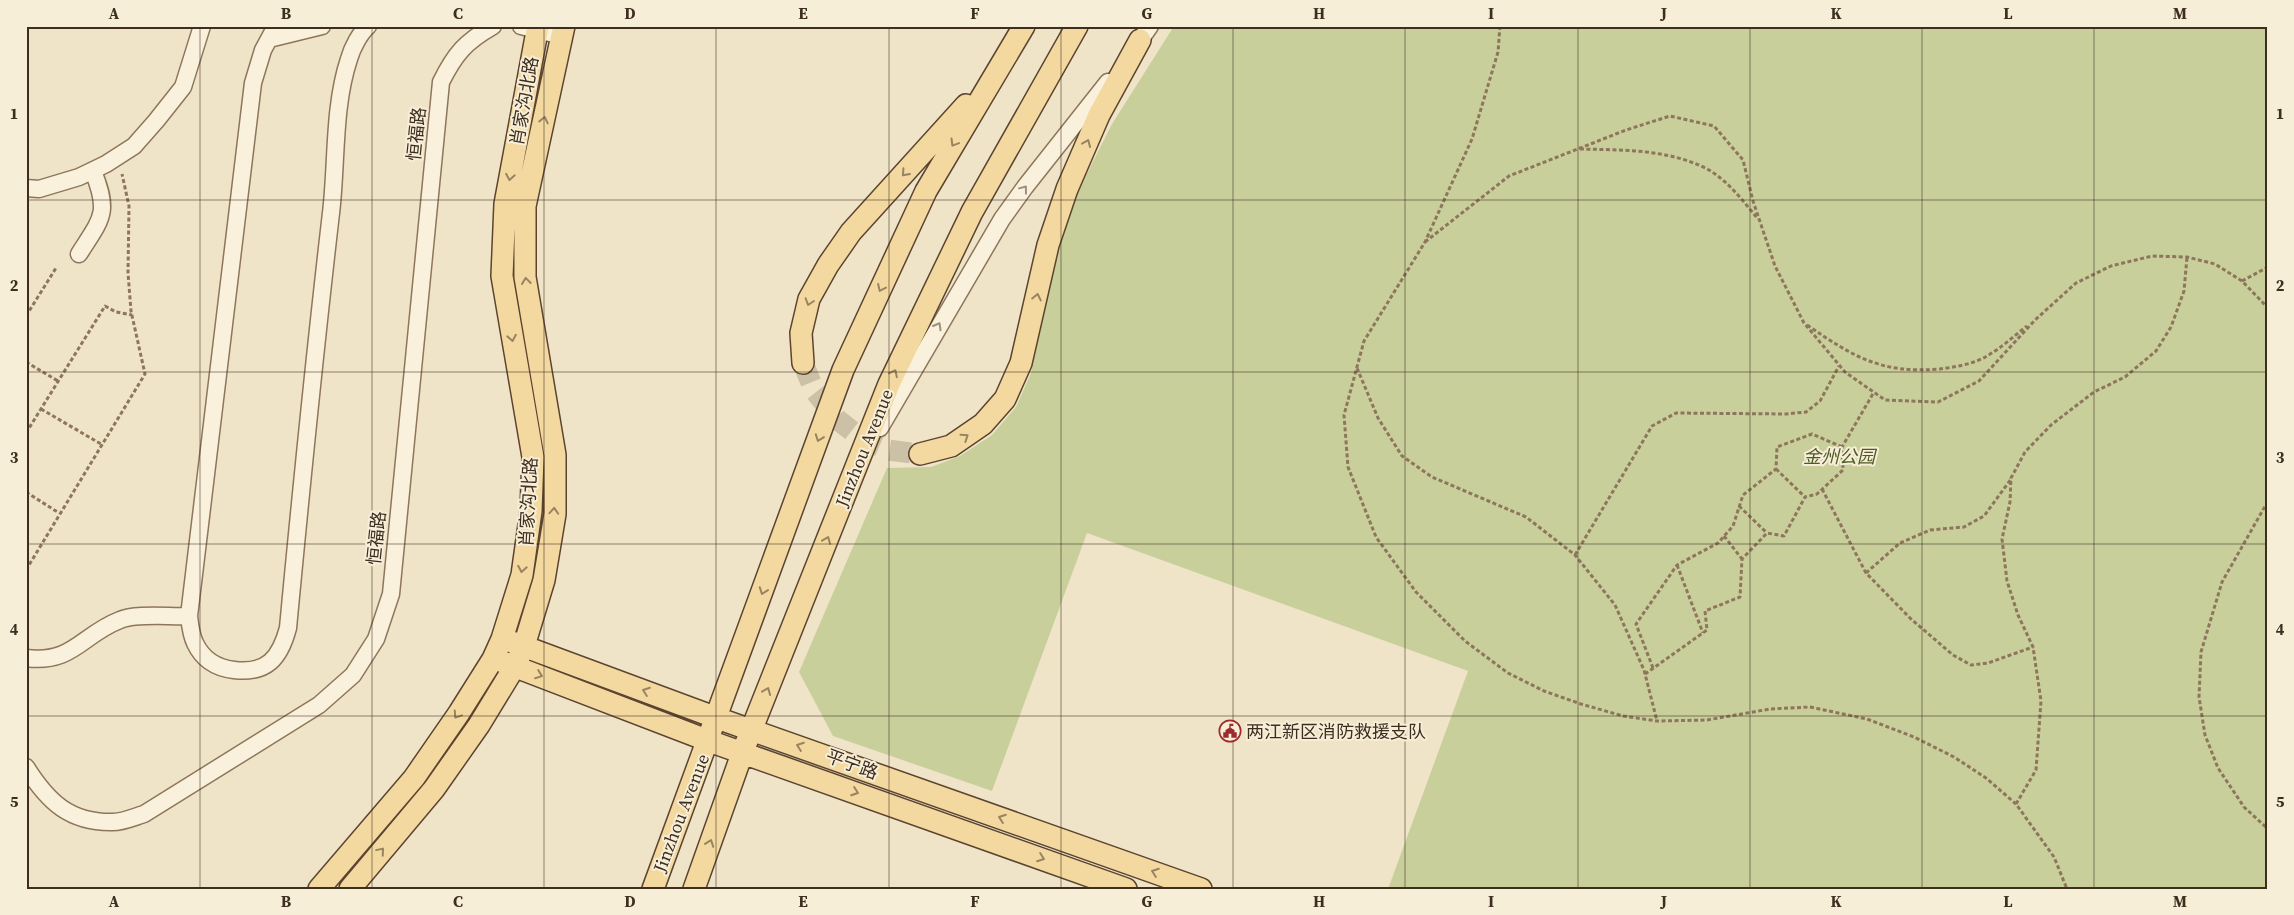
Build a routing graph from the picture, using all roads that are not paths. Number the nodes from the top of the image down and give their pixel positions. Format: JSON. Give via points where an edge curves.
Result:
{"nodes":[{"id":1,"x":202,"y":26,"type":"edge"},
{"id":2,"x":322,"y":26,"type":"edge"},
{"id":3,"x":368,"y":26,"type":"edge"},
{"id":4,"x":493,"y":26,"type":"edge"},
{"id":5,"x":1024,"y":26,"type":"edge"},
{"id":6,"x":1077,"y":26,"type":"edge"},
{"id":7,"x":532,"y":28,"type":"edge"},
{"id":8,"x":563,"y":31,"type":"edge"},
{"id":9,"x":272,"y":33,"type":"edge"},
{"id":10,"x":1145,"y":33,"type":"edge"},
{"id":11,"x":997,"y":72,"type":"junction"},
{"id":12,"x":93,"y":171,"type":"junction"},
{"id":13,"x":26,"y":188,"type":"edge"},
{"id":14,"x":78,"y":254,"type":"dead end"},
{"id":15,"x":803,"y":363,"type":"tunnel mouth"},
{"id":16,"x":920,"y":454,"type":"tunnel mouth"},
{"id":17,"x":853,"y":475,"type":"junction"},
{"id":18,"x":189,"y":616,"type":"junction"},
{"id":19,"x":502,"y":639,"type":"junction"},
{"id":20,"x":524,"y":646,"type":"junction"},
{"id":21,"x":26,"y":658,"type":"edge"},
{"id":22,"x":493,"y":659,"type":"junction"},
{"id":23,"x":515,"y":666,"type":"junction"},
{"id":24,"x":717,"y":718,"type":"junction"},
{"id":25,"x":752,"y":729,"type":"junction"},
{"id":26,"x":709,"y":741,"type":"junction"},
{"id":27,"x":743,"y":751,"type":"junction"},
{"id":28,"x":26,"y":767,"type":"edge"},
{"id":29,"x":319,"y":889,"type":"edge"},
{"id":30,"x":350,"y":889,"type":"edge"},
{"id":31,"x":653,"y":889,"type":"edge"},
{"id":32,"x":694,"y":889,"type":"edge"},
{"id":33,"x":1126,"y":889,"type":"edge"},
{"id":34,"x":1201,"y":889,"type":"edge"}],
"edges":[{"from":1,"to":12,"type":"street","via":[[178,94],[134,146]]},
{"from":2,"to":9,"type":"street"},
{"from":3,"to":18,"type":"street","via":[[349,58],[341,99],[332,210],[284,642],[269,664],[258,670],[221,669],[210,663],[194,642]]},
{"from":4,"to":28,"type":"street","name":"恒福路","via":[[472,38],[453,58],[441,82],[391,594],[376,639],[354,675],[319,705],[144,814],[115,822],[80,819],[56,805]]},
{"from":5,"to":11,"type":"main road","name":"Jinzhou Avenue"},
{"from":17,"to":6,"type":"main road","name":"Jinzhou Avenue","one_way":true,"via":[[889,384],[972,212]]},
{"from":7,"to":8,"type":"street"},
{"from":7,"to":19,"type":"main road","name":"肖家沟北路","one_way":true,"via":[[505,204],[502,276],[533,457],[531,512],[522,575]]},
{"from":20,"to":8,"type":"main road","name":"肖家沟北路","one_way":true,"via":[[544,580],[554,514],[555,455],[525,277],[525,206]]},
{"from":9,"to":18,"type":"street","via":[[253,83]]},
{"from":16,"to":10,"type":"main road","one_way":true,"via":[[951,446],[983,424],[1005,399],[1021,363],[1048,245],[1067,189],[1099,115]]},
{"from":17,"to":10,"type":"street","one_way":true,"via":[[1002,219]]},
{"from":11,"to":15,"type":"main road","one_way":true,"via":[[851,232],[828,265],[809,299],[801,333]]},
{"from":11,"to":24,"type":"main road","name":"Jinzhou Avenue","one_way":true,"via":[[926,191],[843,370]]},
{"from":12,"to":13,"type":"street","via":[[39,189]]},
{"from":12,"to":14,"type":"street","via":[[104,206],[100,221]]},
{"from":25,"to":17,"type":"main road","name":"Jinzhou Avenue","one_way":true},
{"from":18,"to":21,"type":"street","via":[[122,619],[60,656]]},
{"from":19,"to":20,"type":"main road","name":"平宁路"},
{"from":19,"to":22,"type":"main road","name":"肖家沟北路"},
{"from":20,"to":23,"type":"main road","name":"肖家沟北路"},
{"from":24,"to":20,"type":"main road","name":"平宁路","one_way":true},
{"from":22,"to":23,"type":"main road","name":"平宁路"},
{"from":22,"to":29,"type":"main road","name":"肖家沟北路","one_way":true,"via":[[414,778]]},
{"from":23,"to":26,"type":"main road","name":"平宁路","one_way":true},
{"from":30,"to":23,"type":"main road","name":"肖家沟北路","one_way":true,"via":[[434,789]]},
{"from":24,"to":25,"type":"main road","name":"平宁路"},
{"from":24,"to":26,"type":"main road","name":"Jinzhou Avenue"},
{"from":25,"to":27,"type":"main road","name":"Jinzhou Avenue"},
{"from":34,"to":25,"type":"main road","name":"平宁路","one_way":true},
{"from":26,"to":27,"type":"main road","name":"平宁路"},
{"from":26,"to":31,"type":"main road","name":"Jinzhou Avenue"},
{"from":32,"to":27,"type":"main road","name":"Jinzhou Avenue","one_way":true},
{"from":27,"to":33,"type":"main road","name":"平宁路","one_way":true}]}
